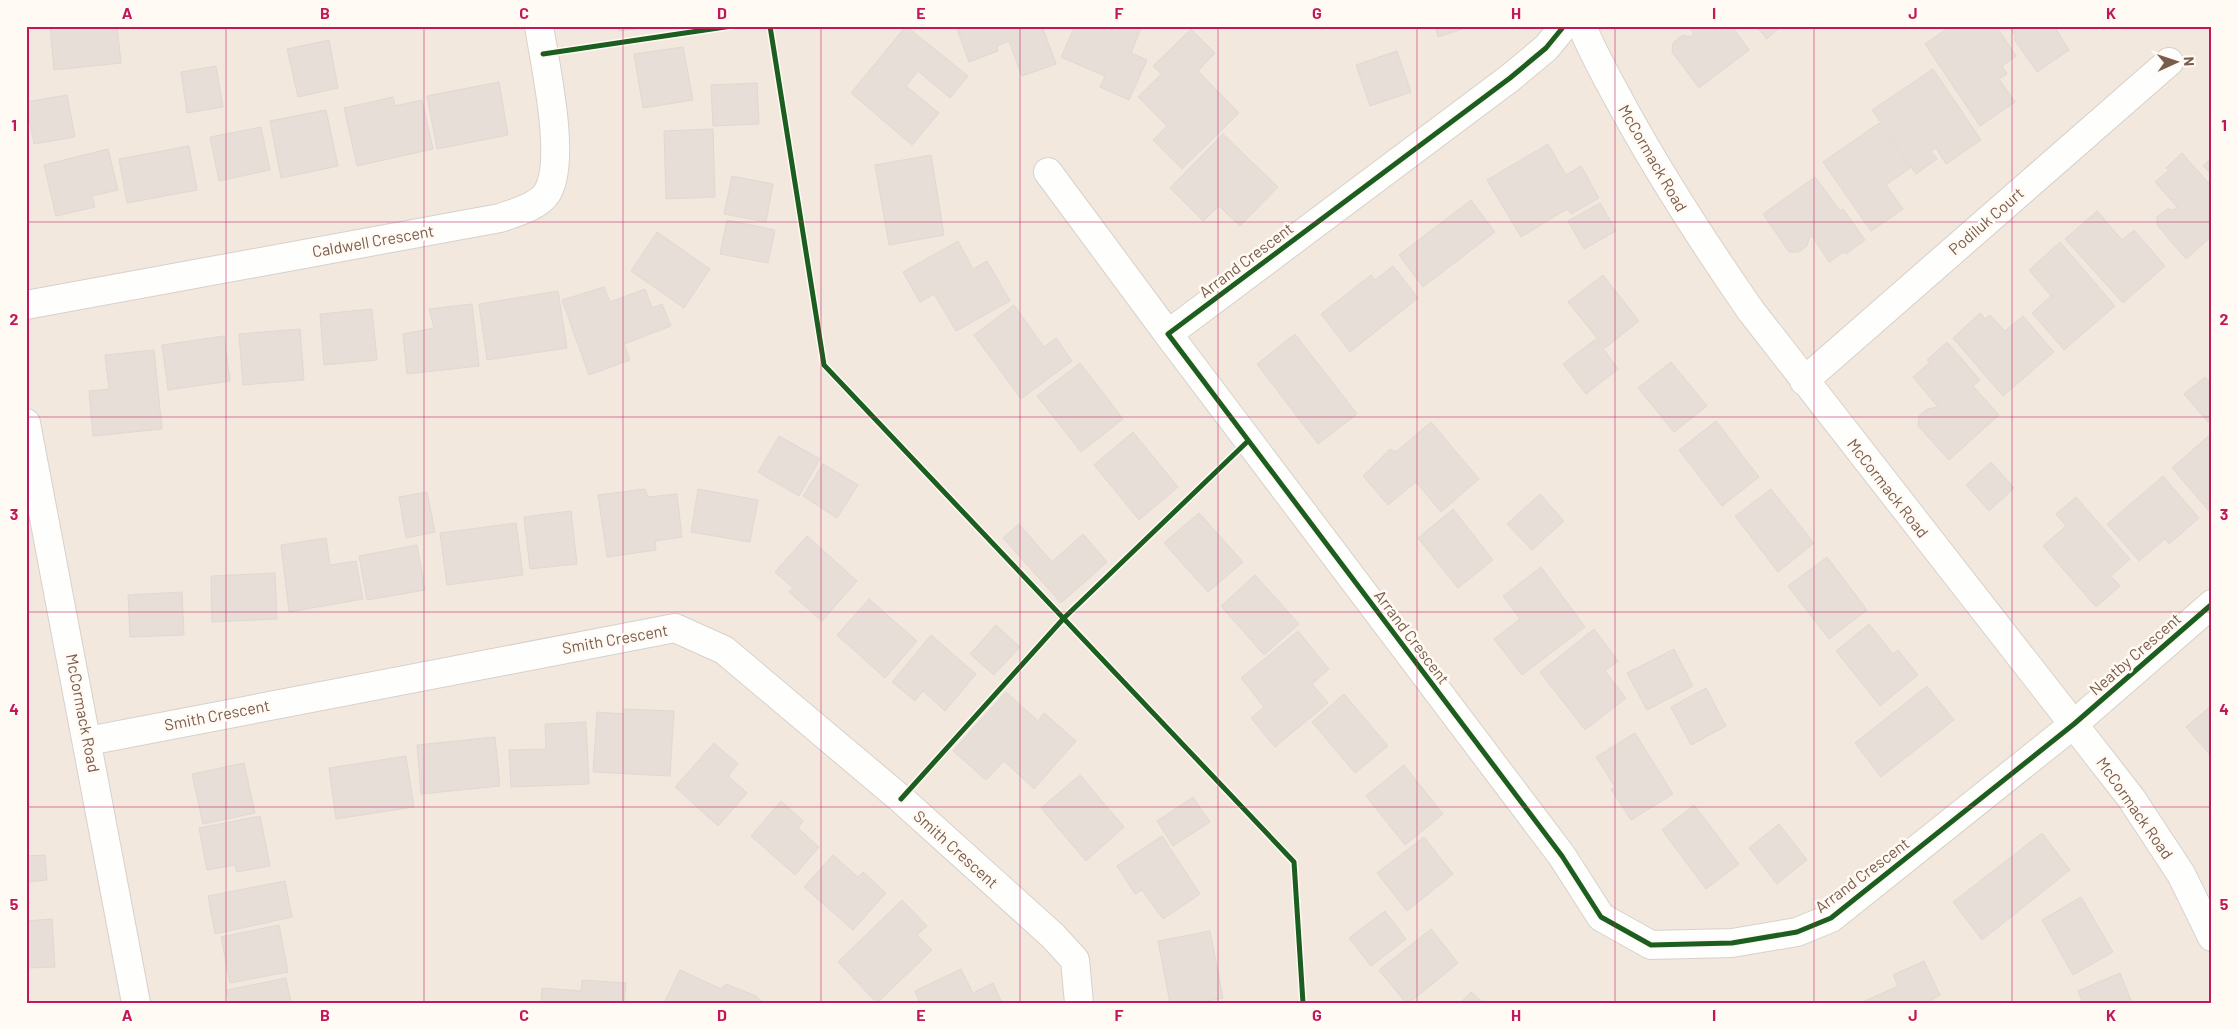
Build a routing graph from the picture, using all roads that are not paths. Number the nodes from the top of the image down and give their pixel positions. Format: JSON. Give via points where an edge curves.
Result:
{"nodes":[{"id":1,"x":539,"y":26,"type":"edge"},
{"id":2,"x":1564,"y":26,"type":"edge"},
{"id":3,"x":1582,"y":26,"type":"edge"},
{"id":4,"x":2169,"y":62,"type":"dead end"},
{"id":5,"x":1048,"y":172,"type":"dead end"},
{"id":6,"x":26,"y":305,"type":"edge"},
{"id":7,"x":1168,"y":334,"type":"junction"},
{"id":8,"x":1804,"y":381,"type":"junction"},
{"id":9,"x":26,"y":423,"type":"edge"},
{"id":10,"x":2212,"y":604,"type":"edge"},
{"id":11,"x":2074,"y":724,"type":"junction"},
{"id":12,"x":88,"y":741,"type":"junction"},
{"id":13,"x":2212,"y":937,"type":"edge"},
{"id":14,"x":136,"y":1003,"type":"edge"},
{"id":15,"x":1080,"y":1003,"type":"edge"}],
"edges":[{"from":1,"to":6,"type":"street","name":"Caldwell Crescent","via":[[555,140],[555,169],[546,194],[526,209],[500,218]]},
{"from":2,"to":7,"type":"street","name":"Arrand Crescent","via":[[1546,48],[1510,78]]},
{"from":3,"to":8,"type":"street","name":"McCormack Road","via":[[1593,54],[1646,150],[1696,230]]},
{"from":4,"to":8,"type":"street","name":"Podiluk Court"},
{"from":5,"to":7,"type":"street","name":"Arrand Crescent"},
{"from":7,"to":11,"type":"street","name":"Arrand Crescent","via":[[1562,856],[1601,917],[1651,945],[1732,943],[1797,932],[1831,918]]},
{"from":8,"to":11,"type":"street","name":"McCormack Road"},
{"from":9,"to":12,"type":"street","name":"McCormack Road"},
{"from":10,"to":11,"type":"street","name":"Neatby Crescent"},
{"from":11,"to":13,"type":"street","name":"McCormack Road","via":[[2131,798],[2181,874]]},
{"from":12,"to":14,"type":"street","name":"McCormack Road"},
{"from":12,"to":15,"type":"street","name":"Smith Crescent","via":[[675,628],[724,650],[900,799],[1053,936],[1076,960]]}]}
